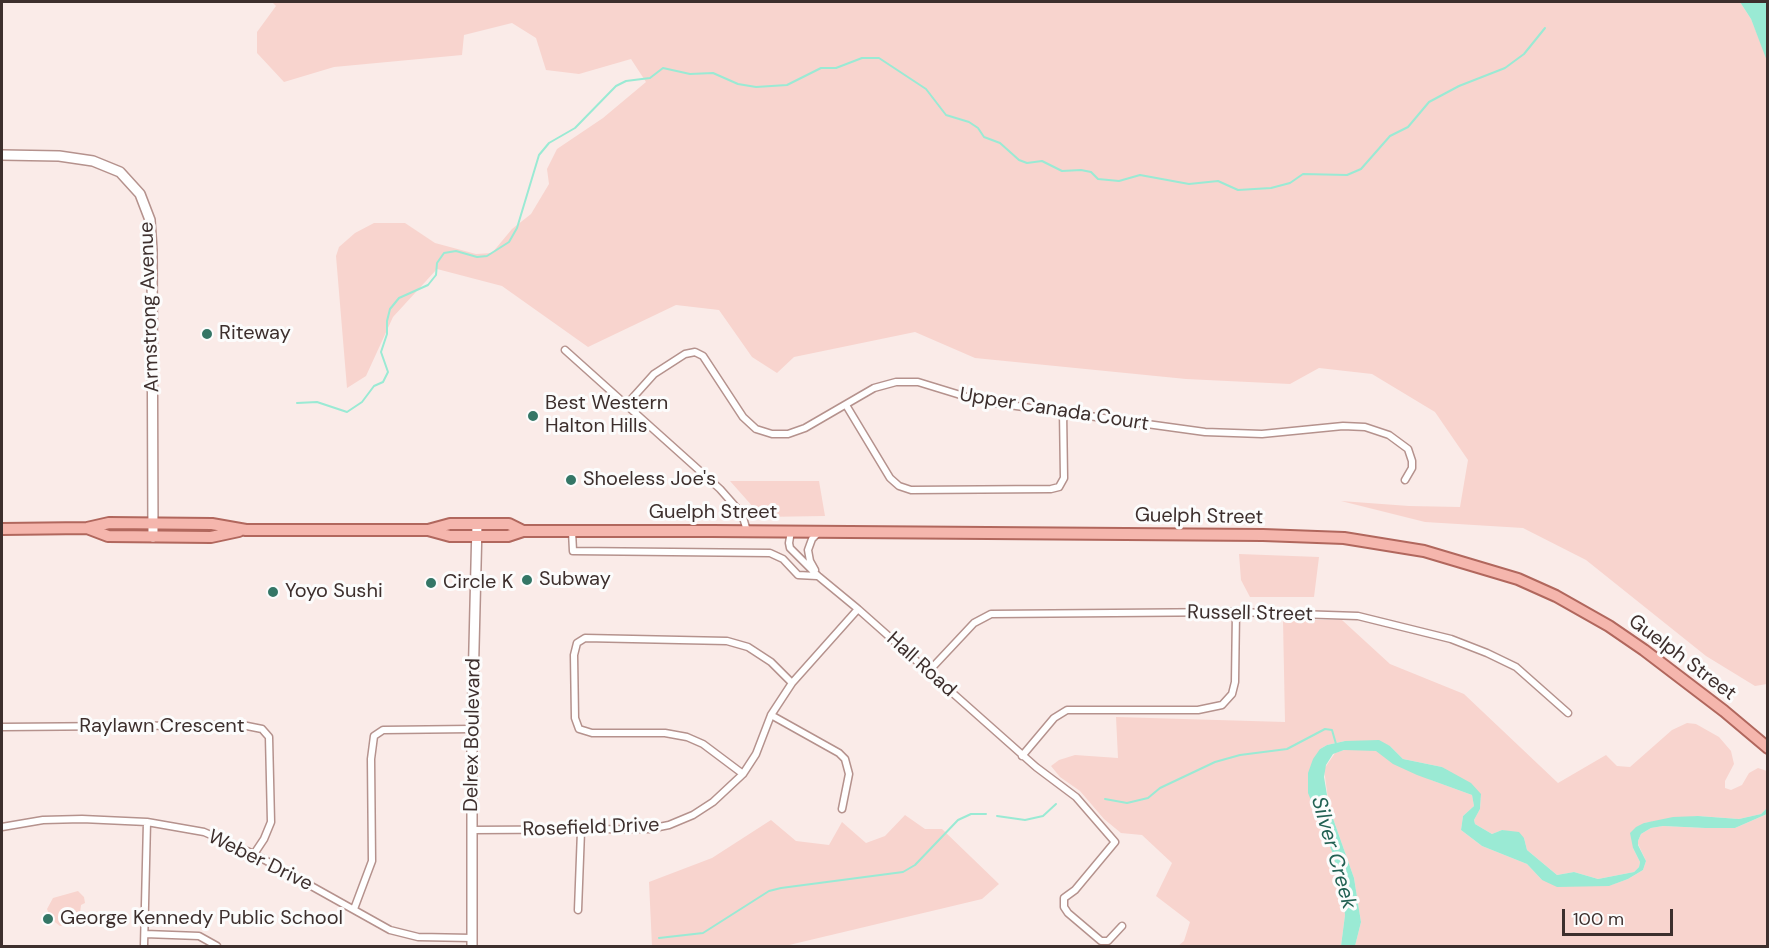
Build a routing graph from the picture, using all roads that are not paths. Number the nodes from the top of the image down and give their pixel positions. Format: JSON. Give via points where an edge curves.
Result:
{"nodes":[{"id":1,"x":2,"y":155,"type":"edge"},
{"id":2,"x":565,"y":350,"type":"dead end"},
{"id":3,"x":627,"y":404,"type":"junction"},
{"id":4,"x":846,"y":405,"type":"junction"},
{"id":5,"x":1063,"y":411,"type":"junction"},
{"id":6,"x":1405,"y":480,"type":"dead end"},
{"id":7,"x":153,"y":524,"type":"junction"},
{"id":8,"x":477,"y":524,"type":"junction"},
{"id":9,"x":87,"y":528,"type":"junction"},
{"id":10,"x":2,"y":530,"type":"edge"},
{"id":11,"x":246,"y":530,"type":"junction"},
{"id":12,"x":428,"y":530,"type":"junction"},
{"id":13,"x":523,"y":531,"type":"junction"},
{"id":14,"x":572,"y":531,"type":"junction"},
{"id":15,"x":747,"y":531,"type":"junction"},
{"id":16,"x":791,"y":531,"type":"junction"},
{"id":17,"x":820,"y":531,"type":"junction"},
{"id":18,"x":477,"y":536,"type":"junction"},
{"id":19,"x":153,"y":537,"type":"junction"},
{"id":20,"x":770,"y":553,"type":"joint"},
{"id":21,"x":818,"y":576,"type":"junction"},
{"id":22,"x":858,"y":609,"type":"junction"},
{"id":23,"x":1236,"y":612,"type":"junction"},
{"id":24,"x":928,"y":672,"type":"junction"},
{"id":25,"x":792,"y":683,"type":"junction"},
{"id":26,"x":1568,"y":713,"type":"dead end"},
{"id":27,"x":771,"y":716,"type":"junction"},
{"id":28,"x":2,"y":727,"type":"edge"},
{"id":29,"x":472,"y":729,"type":"junction"},
{"id":30,"x":1767,"y":748,"type":"edge"},
{"id":31,"x":1022,"y":756,"type":"junction"},
{"id":32,"x":743,"y":774,"type":"junction"},
{"id":33,"x":842,"y":808,"type":"dead end"},
{"id":34,"x":147,"y":822,"type":"junction"},
{"id":35,"x":2,"y":827,"type":"edge"},
{"id":36,"x":472,"y":831,"type":"junction"},
{"id":37,"x":581,"y":831,"type":"junction"},
{"id":38,"x":254,"y":854,"type":"junction"},
{"id":39,"x":354,"y":909,"type":"junction"},
{"id":40,"x":578,"y":910,"type":"dead end"},
{"id":41,"x":1122,"y":926,"type":"dead end"},
{"id":42,"x":145,"y":934,"type":"junction"},
{"id":43,"x":472,"y":942,"type":"edge"},
{"id":44,"x":144,"y":946,"type":"edge"},
{"id":45,"x":217,"y":946,"type":"edge"}],
"edges":[{"from":1,"to":7,"type":"street","name":"Armstrong Avenue","via":[[93,160],[120,172],[140,194],[150,220],[152,250]]},
{"from":2,"to":3,"type":"street"},
{"from":3,"to":4,"type":"street","name":"Upper Canada Court","via":[[654,374],[691,352],[703,357],[743,417],[764,433],[796,432]]},
{"from":3,"to":15,"type":"street","via":[[720,489],[742,514]]},
{"from":4,"to":5,"type":"street","name":"Upper Canada Court","via":[[886,384],[918,382],[980,401]]},
{"from":4,"to":5,"type":"street","via":[[891,478],[911,490],[1059,487],[1064,478]]},
{"from":5,"to":6,"type":"street","name":"Upper Canada Court","via":[[1204,432],[1262,434],[1365,427],[1389,435],[1408,449],[1412,468]]},
{"from":7,"to":9,"type":"main road","name":"Guelph Street","via":[[109,523]]},
{"from":7,"to":11,"type":"main road","name":"Guelph Street","via":[[212,524]]},
{"from":7,"to":19,"type":"street","name":"Armstrong Avenue"},
{"from":8,"to":12,"type":"main road","name":"Guelph Street","via":[[450,524]]},
{"from":8,"to":13,"type":"main road","name":"Guelph Street","via":[[509,524]]},
{"from":8,"to":18,"type":"street","name":"Delrex Boulevard"},
{"from":9,"to":10,"type":"main road","name":"Guelph Street"},
{"from":9,"to":19,"type":"main road","name":"Guelph Street","via":[[108,536]]},
{"from":11,"to":12,"type":"main road","name":"Guelph Street"},
{"from":11,"to":19,"type":"main road","name":"Guelph Street","via":[[211,537]]},
{"from":12,"to":18,"type":"main road","name":"Guelph Street","via":[[450,536]]},
{"from":13,"to":14,"type":"main road","name":"Guelph Street"},
{"from":13,"to":18,"type":"main road","name":"Guelph Street","via":[[508,536]]},
{"from":14,"to":15,"type":"main road","name":"Guelph Street"},
{"from":14,"to":20,"type":"street","name":"Guelph Street","via":[[573,551]]},
{"from":15,"to":16,"type":"main road","name":"Guelph Street"},
{"from":16,"to":17,"type":"main road","name":"Guelph Street"},
{"from":16,"to":21,"type":"street","name":"Hall Road","via":[[790,548]]},
{"from":17,"to":21,"type":"street","via":[[808,550]]},
{"from":17,"to":30,"type":"main road","name":"Guelph Street","via":[[1263,535],[1344,538],[1424,551],[1518,579],[1609,626],[1724,711]]},
{"from":18,"to":29,"type":"street","name":"Delrex Boulevard"},
{"from":20,"to":21,"type":"street","name":"Hall Road","via":[[783,559],[798,575]]},
{"from":21,"to":22,"type":"street","name":"Hall Road"},
{"from":22,"to":24,"type":"street","name":"Hall Road"},
{"from":22,"to":25,"type":"street","name":"Rosefield Drive"},
{"from":23,"to":24,"type":"street","name":"Russell Street","via":[[991,614],[974,623]]},
{"from":23,"to":26,"type":"street","name":"Russell Street","via":[[1358,616],[1451,639],[1516,667]]},
{"from":23,"to":31,"type":"street","via":[[1235,682],[1232,694],[1222,705],[1198,710],[1067,710],[1054,718]]},
{"from":24,"to":31,"type":"street","name":"Hall Road"},
{"from":25,"to":27,"type":"street","name":"Rosefield Drive"},
{"from":25,"to":32,"type":"street","via":[[771,662],[748,647],[728,641],[585,638],[577,643],[575,718],[579,729],[592,733],[665,733],[687,737]]},
{"from":27,"to":32,"type":"street","name":"Rosefield Drive","via":[[756,754]]},
{"from":27,"to":33,"type":"street","via":[[844,759],[849,774]]},
{"from":28,"to":38,"type":"street","name":"Raylawn Crescent","via":[[242,725],[262,729],[269,737],[271,822]]},
{"from":29,"to":36,"type":"street","name":"Delrex Boulevard"},
{"from":29,"to":39,"type":"street","via":[[384,730],[374,736],[372,861]]},
{"from":31,"to":41,"type":"street","name":"Hall Road","via":[[1076,797],[1115,842],[1064,898],[1064,907],[1101,941],[1108,941]]},
{"from":32,"to":37,"type":"street","name":"Rosefield Drive","via":[[713,802],[669,825]]},
{"from":34,"to":35,"type":"street","name":"Weber Drive","via":[[43,820]]},
{"from":34,"to":38,"type":"street","name":"Weber Drive","via":[[204,832]]},
{"from":34,"to":42,"type":"street"},
{"from":36,"to":37,"type":"street","name":"Rosefield Drive"},
{"from":36,"to":43,"type":"street","name":"Delrex Boulevard"},
{"from":37,"to":40,"type":"street"},
{"from":38,"to":39,"type":"street","name":"Weber Drive"},
{"from":39,"to":43,"type":"street","name":"Weber Drive","via":[[390,930]]},
{"from":42,"to":44,"type":"street"},
{"from":42,"to":45,"type":"street","via":[[199,936]]}]}
